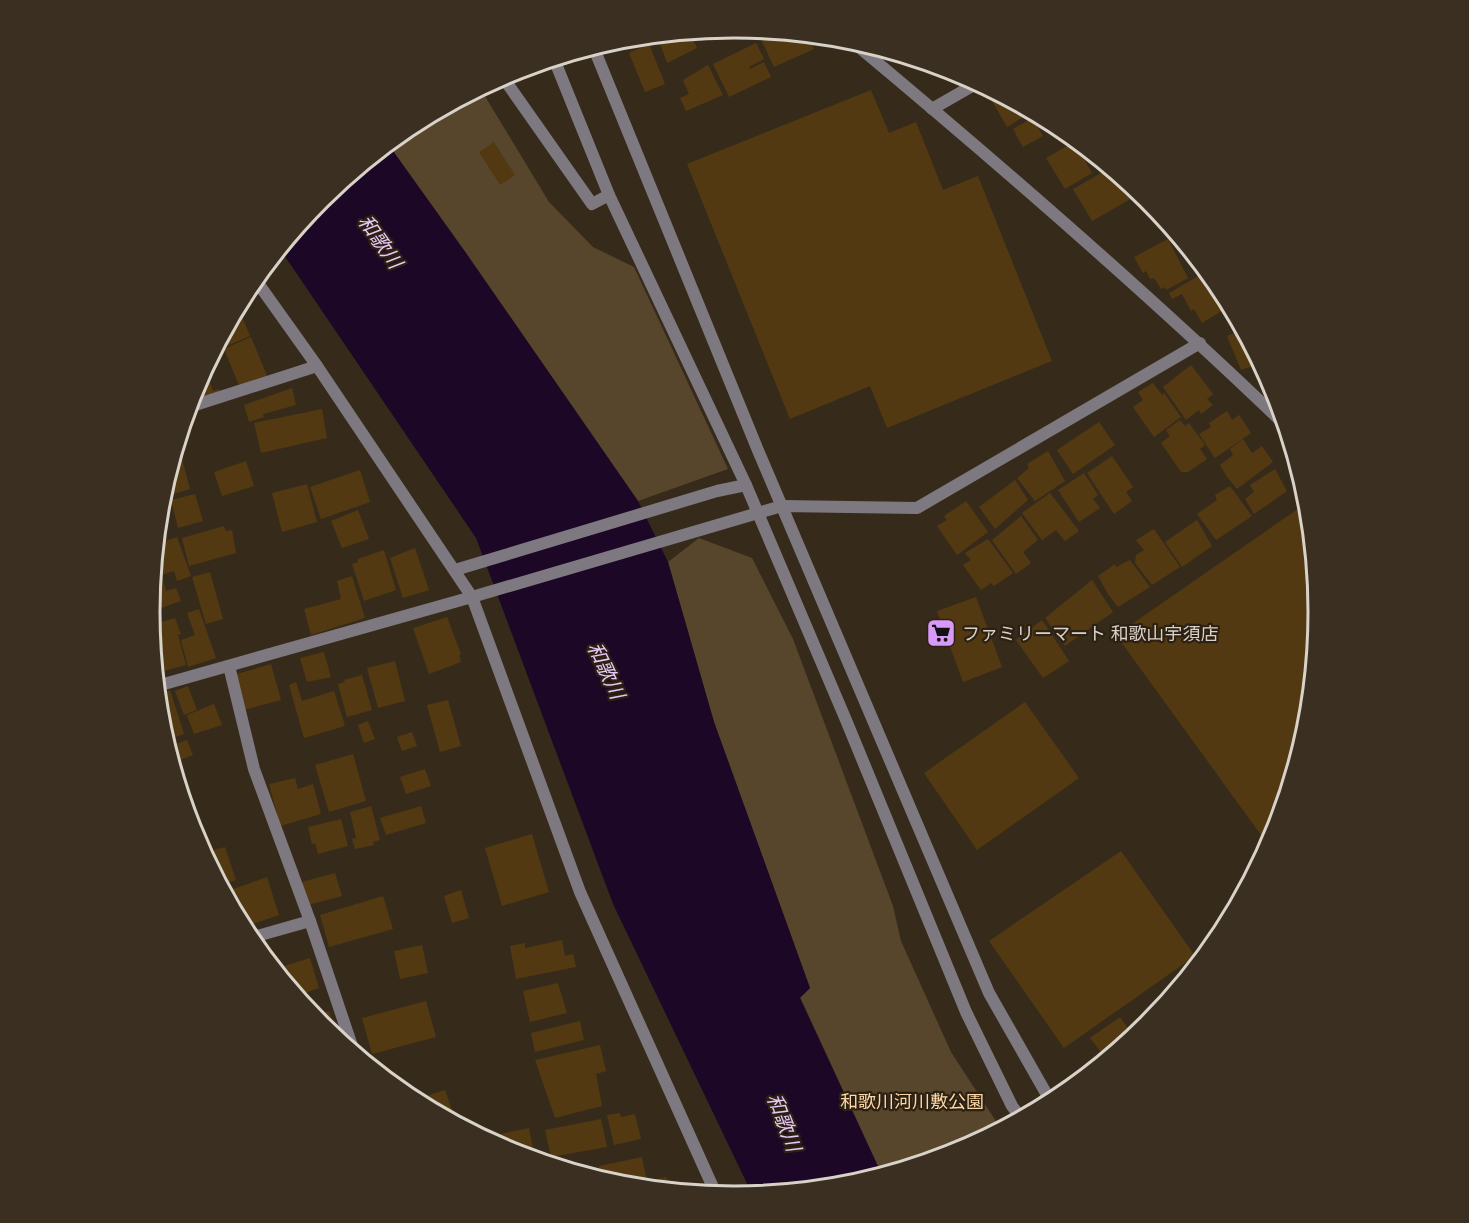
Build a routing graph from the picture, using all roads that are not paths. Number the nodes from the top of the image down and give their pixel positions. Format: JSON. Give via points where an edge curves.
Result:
{"nodes":[{"id":1,"x":867,"y":53,"type":"edge"},
{"id":2,"x":597,"y":55,"type":"edge"},
{"id":3,"x":557,"y":66,"type":"edge"},
{"id":4,"x":508,"y":84,"type":"edge"},
{"id":5,"x":968,"y":88,"type":"edge"},
{"id":6,"x":932,"y":108,"type":"junction"},
{"id":7,"x":609,"y":195,"type":"junction"},
{"id":8,"x":261,"y":287,"type":"edge"},
{"id":9,"x":1200,"y":343,"type":"junction"},
{"id":10,"x":317,"y":366,"type":"junction"},
{"id":11,"x":200,"y":404,"type":"edge"},
{"id":12,"x":1273,"y":413,"type":"edge"},
{"id":13,"x":746,"y":485,"type":"junction"},
{"id":14,"x":782,"y":506,"type":"junction"},
{"id":15,"x":757,"y":513,"type":"junction"},
{"id":16,"x":455,"y":570,"type":"junction"},
{"id":17,"x":472,"y":597,"type":"junction"},
{"id":18,"x":229,"y":666,"type":"junction"},
{"id":19,"x":165,"y":684,"type":"edge"},
{"id":20,"x":310,"y":921,"type":"junction"},
{"id":21,"x":261,"y":935,"type":"edge"},
{"id":22,"x":349,"y":1036,"type":"edge"},
{"id":23,"x":1046,"y":1093,"type":"edge"},
{"id":24,"x":1016,"y":1112,"type":"edge"},
{"id":25,"x":712,"y":1185,"type":"edge"}],
"edges":[{"from":1,"to":6,"type":"street"},
{"from":2,"to":14,"type":"street"},
{"from":3,"to":7,"type":"street"},
{"from":4,"to":7,"type":"street","via":[[592,204]]},
{"from":5,"to":6,"type":"street"},
{"from":6,"to":9,"type":"street"},
{"from":7,"to":13,"type":"street"},
{"from":8,"to":10,"type":"street"},
{"from":9,"to":12,"type":"street"},
{"from":9,"to":14,"type":"street","via":[[917,508]]},
{"from":10,"to":11,"type":"street"},
{"from":10,"to":16,"type":"street"},
{"from":13,"to":15,"type":"street"},
{"from":13,"to":16,"type":"street"},
{"from":14,"to":15,"type":"street"},
{"from":14,"to":23,"type":"street","via":[[989,993]]},
{"from":15,"to":17,"type":"street"},
{"from":15,"to":24,"type":"street","via":[[966,1012]]},
{"from":16,"to":17,"type":"street"},
{"from":17,"to":18,"type":"street"},
{"from":17,"to":25,"type":"street","via":[[580,892]]},
{"from":18,"to":19,"type":"street"},
{"from":18,"to":20,"type":"street","via":[[254,770]]},
{"from":20,"to":21,"type":"street"},
{"from":20,"to":22,"type":"street"}]}
